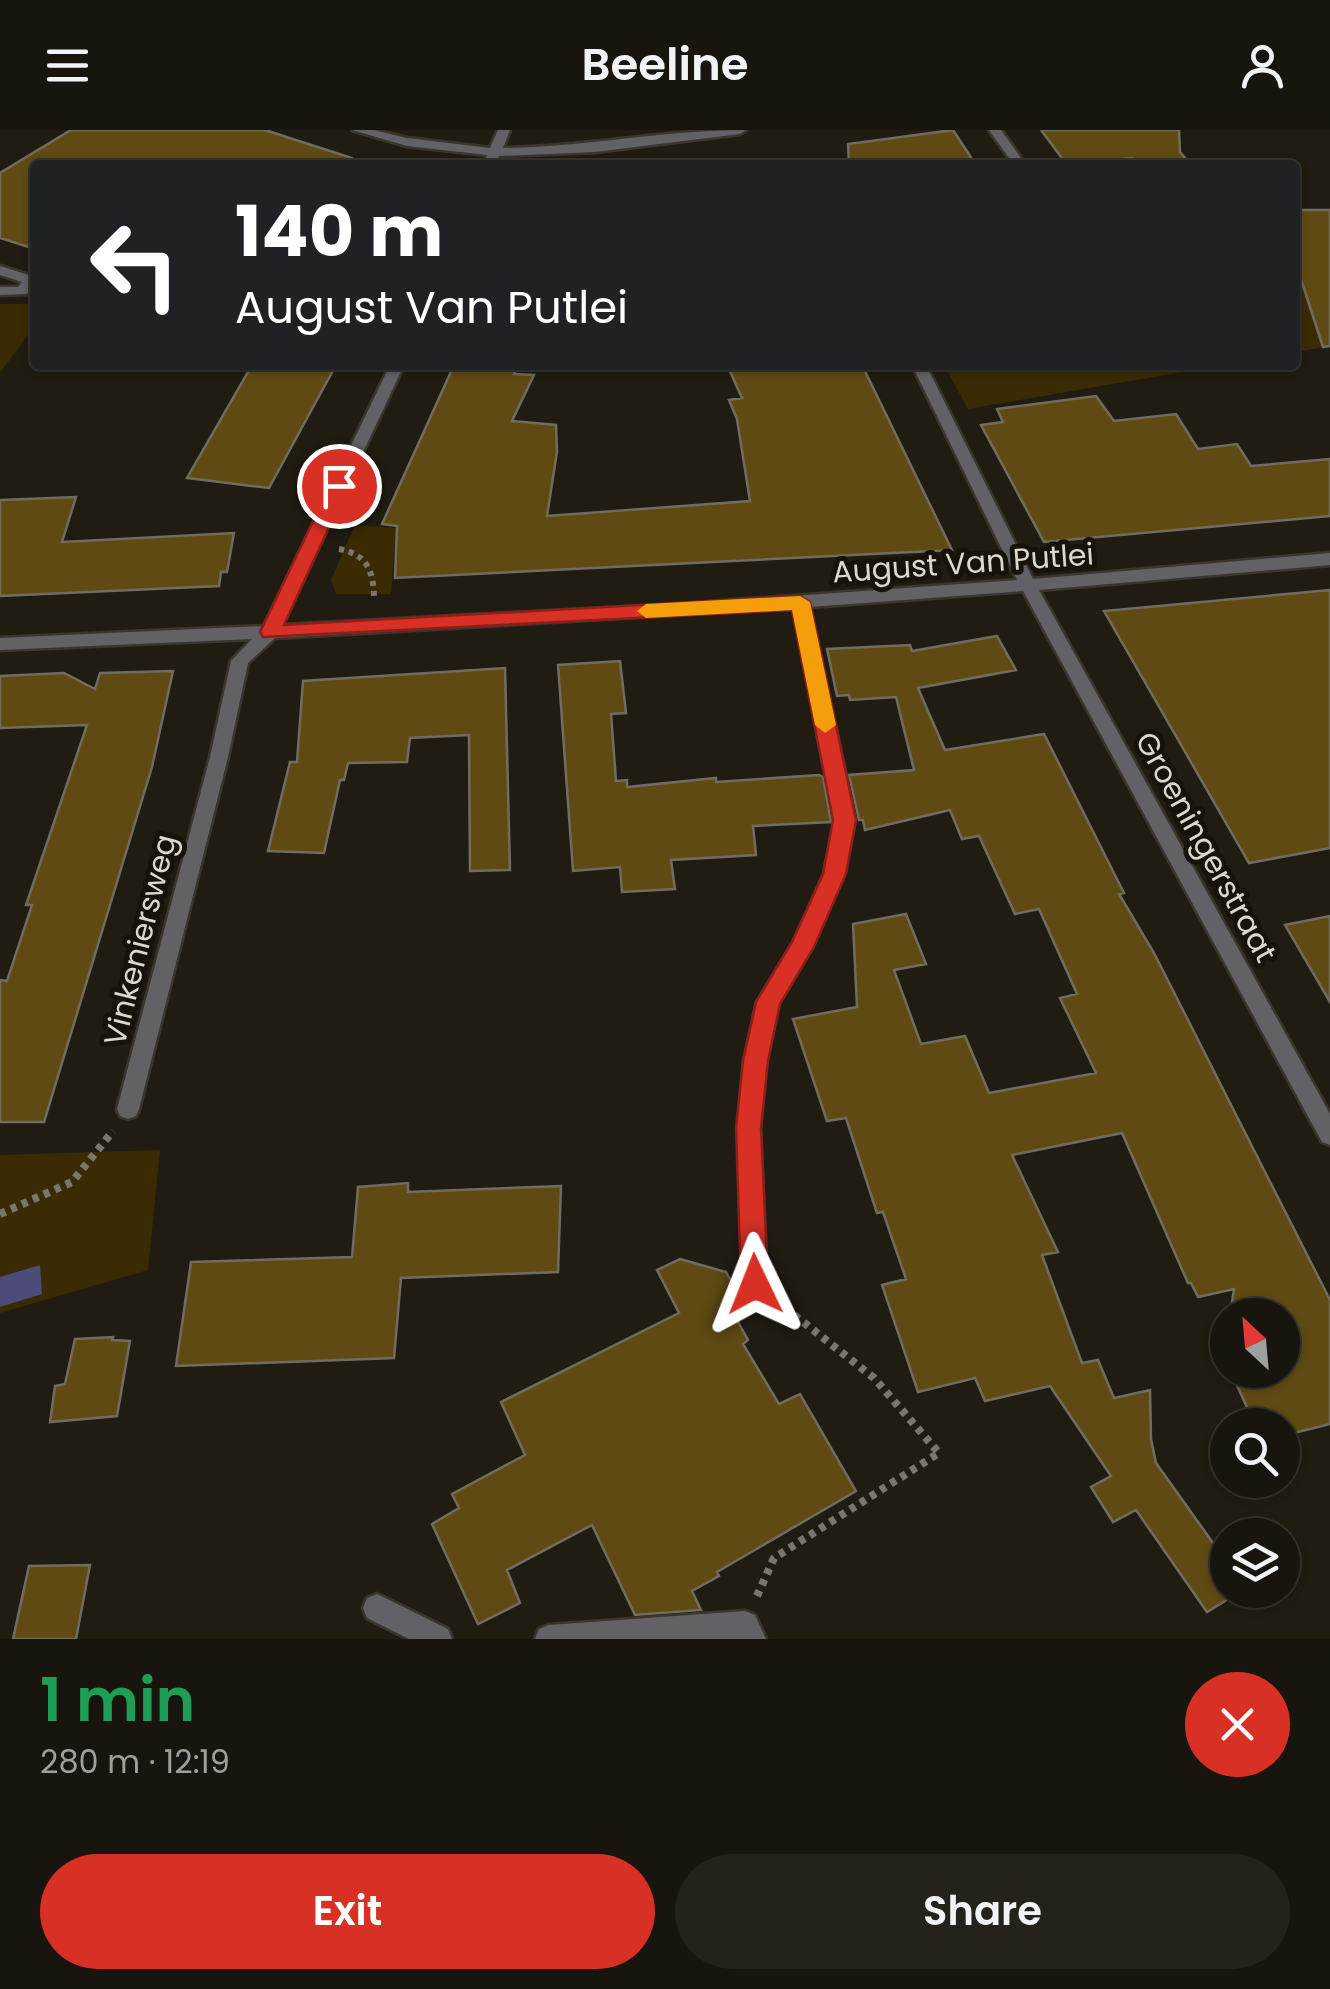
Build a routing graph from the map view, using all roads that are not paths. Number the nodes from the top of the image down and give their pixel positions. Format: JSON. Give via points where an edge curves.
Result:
{"nodes":[{"id":1,"x":358,"y":130,"type":"edge"},
{"id":2,"x":504,"y":130,"type":"edge"},
{"id":3,"x":740,"y":130,"type":"edge"},
{"id":4,"x":995,"y":130,"type":"edge"},
{"id":5,"x":491,"y":159,"type":"edge"},
{"id":6,"x":1016,"y":160,"type":"edge"},
{"id":7,"x":0,"y":270,"type":"edge"},
{"id":8,"x":0,"y":290,"type":"edge"},
{"id":9,"x":395,"y":370,"type":"edge"},
{"id":10,"x":921,"y":370,"type":"edge"},
{"id":11,"x":1330,"y":559,"type":"edge"},
{"id":12,"x":1029,"y":587,"type":"junction"},
{"id":13,"x":800,"y":602,"type":"junction"},
{"id":14,"x":270,"y":632,"type":"junction"},
{"id":15,"x":0,"y":644,"type":"edge"},
{"id":16,"x":128,"y":1110,"type":"road end"},
{"id":17,"x":1330,"y":1135,"type":"edge"},
{"id":18,"x":755,"y":1284,"type":"road end"},
{"id":19,"x":378,"y":1608,"type":"dead end"},
{"id":20,"x":748,"y":1632,"type":"edge"},
{"id":21,"x":438,"y":1639,"type":"edge"},
{"id":22,"x":549,"y":1639,"type":"edge"}],
"edges":[{"from":1,"to":5,"type":"street"},
{"from":2,"to":5,"type":"street"},
{"from":3,"to":5,"type":"street"},
{"from":4,"to":6,"type":"street"},
{"from":7,"to":8,"type":"street","via":[[30,280],[22,291]]},
{"from":9,"to":14,"type":"street","name":"Vinkeniersweg"},
{"from":10,"to":12,"type":"street","name":"Groeningerstraat"},
{"from":11,"to":12,"type":"street","name":"August Van Putlei"},
{"from":12,"to":13,"type":"street","name":"August Van Putlei"},
{"from":12,"to":17,"type":"street","name":"Groeningerstraat"},
{"from":13,"to":14,"type":"street","name":"August Van Putlei"},
{"from":13,"to":18,"type":"street","via":[[844,820],[834,874],[802,947],[768,1002],[756,1061],[748,1128]]},
{"from":14,"to":15,"type":"street","name":"August Van Putlei"},
{"from":14,"to":16,"type":"street","name":"Vinkeniersweg","via":[[240,661]]},
{"from":19,"to":21,"type":"street"},
{"from":20,"to":22,"type":"street"}]}
